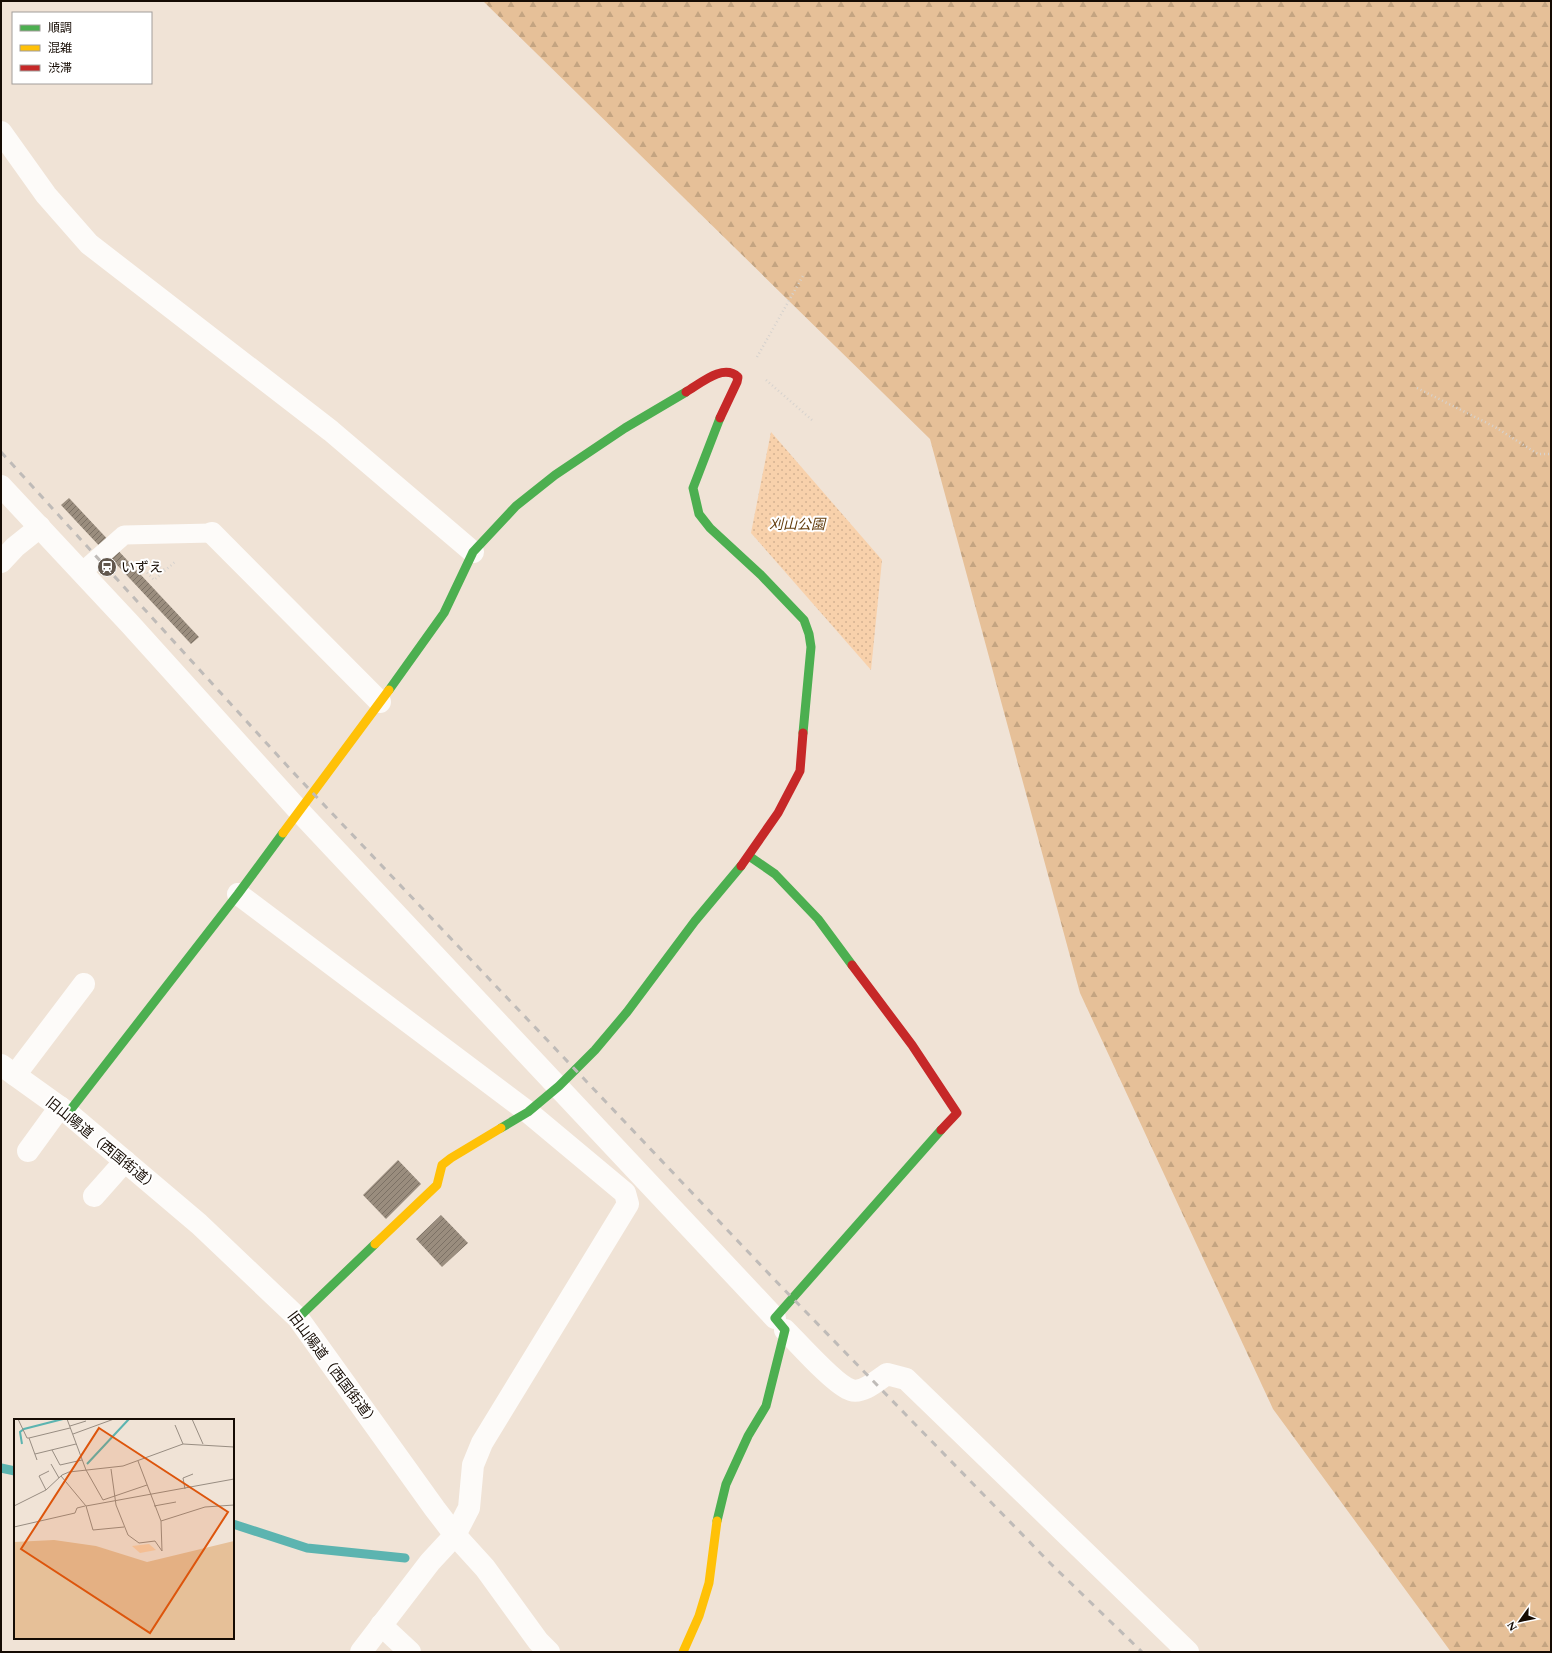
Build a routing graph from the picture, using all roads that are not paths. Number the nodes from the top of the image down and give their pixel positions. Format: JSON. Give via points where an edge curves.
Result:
{"nodes":[{"id":1,"x":1,"y":132,"type":"edge"},
{"id":2,"x":1,"y":486,"type":"edge"},
{"id":3,"x":40,"y":527,"type":"junction"},
{"id":4,"x":212,"y":533,"type":"joint"},
{"id":5,"x":473,"y":552,"type":"junction"},
{"id":6,"x":1,"y":562,"type":"edge"},
{"id":7,"x":82,"y":572,"type":"junction"},
{"id":8,"x":380,"y":702,"type":"junction"},
{"id":9,"x":300,"y":812,"type":"junction"},
{"id":10,"x":749,"y":856,"type":"junction"},
{"id":11,"x":238,"y":894,"type":"junction"},
{"id":12,"x":84,"y":984,"type":"dead end"},
{"id":13,"x":8,"y":1070,"type":"edge"},
{"id":14,"x":559,"y":1086,"type":"junction"},
{"id":15,"x":64,"y":1110,"type":"junction"},
{"id":16,"x":528,"y":1112,"type":"junction"},
{"id":17,"x":28,"y":1152,"type":"dead end"},
{"id":18,"x":125,"y":1161,"type":"junction"},
{"id":19,"x":94,"y":1196,"type":"dead end"},
{"id":20,"x":298,"y":1318,"type":"junction"},
{"id":21,"x":780,"y":1324,"type":"junction"},
{"id":22,"x":455,"y":1535,"type":"junction"},
{"id":23,"x":381,"y":1625,"type":"junction"},
{"id":24,"x":361,"y":1652,"type":"edge"},
{"id":25,"x":410,"y":1652,"type":"edge"},
{"id":26,"x":549,"y":1652,"type":"edge"},
{"id":27,"x":684,"y":1652,"type":"edge"},
{"id":28,"x":1188,"y":1652,"type":"edge"}],
"edges":[{"from":1,"to":5,"type":"street","via":[[46,194],[89,244],[331,431]]},
{"from":2,"to":3,"type":"street"},
{"from":3,"to":6,"type":"street"},
{"from":3,"to":7,"type":"street"},
{"from":4,"to":7,"type":"lane","via":[[124,535]]},
{"from":4,"to":8,"type":"street"},
{"from":5,"to":8,"type":"street","via":[[444,613]]},
{"from":5,"to":10,"type":"street","via":[[516,506],[555,475],[625,428],[714,375],[730,371],[738,377],[694,488],[699,514],[710,528],[804,620],[810,647],[800,771],[778,813]]},
{"from":7,"to":9,"type":"street"},
{"from":8,"to":9,"type":"street"},
{"from":9,"to":11,"type":"street"},
{"from":9,"to":14,"type":"street"},
{"from":10,"to":14,"type":"street","via":[[695,921],[627,1012],[595,1050]]},
{"from":10,"to":21,"type":"street","via":[[775,874],[818,919],[912,1045],[957,1114]]},
{"from":11,"to":15,"type":"street"},
{"from":11,"to":16,"type":"street"},
{"from":12,"to":13,"type":"street"},
{"from":13,"to":15,"type":"street","name":"旧山陽道（西国街道）"},
{"from":14,"to":16,"type":"street"},
{"from":14,"to":21,"type":"street"},
{"from":15,"to":17,"type":"street"},
{"from":15,"to":18,"type":"street","name":"旧山陽道（西国街道）"},
{"from":16,"to":20,"type":"street","via":[[442,1165],[437,1185]]},
{"from":16,"to":22,"type":"street","via":[[625,1193],[628,1204],[482,1443],[473,1465],[470,1508]]},
{"from":18,"to":19,"type":"street"},
{"from":18,"to":20,"type":"street","name":"旧山陽道（西国街道）","via":[[199,1224]]},
{"from":20,"to":22,"type":"street","name":"旧山陽道（西国街道）"},
{"from":21,"to":27,"type":"street","via":[[766,1406],[748,1436],[726,1484],[717,1520],[709,1582],[699,1616]]},
{"from":21,"to":28,"type":"street","via":[[839,1384],[852,1391],[866,1388],[887,1374],[906,1379]]},
{"from":22,"to":23,"type":"street","via":[[430,1562]]},
{"from":22,"to":26,"type":"street","name":"旧山陽道（西国街道）","via":[[485,1568],[538,1641]]},
{"from":23,"to":24,"type":"street"},
{"from":23,"to":25,"type":"street"}]}
